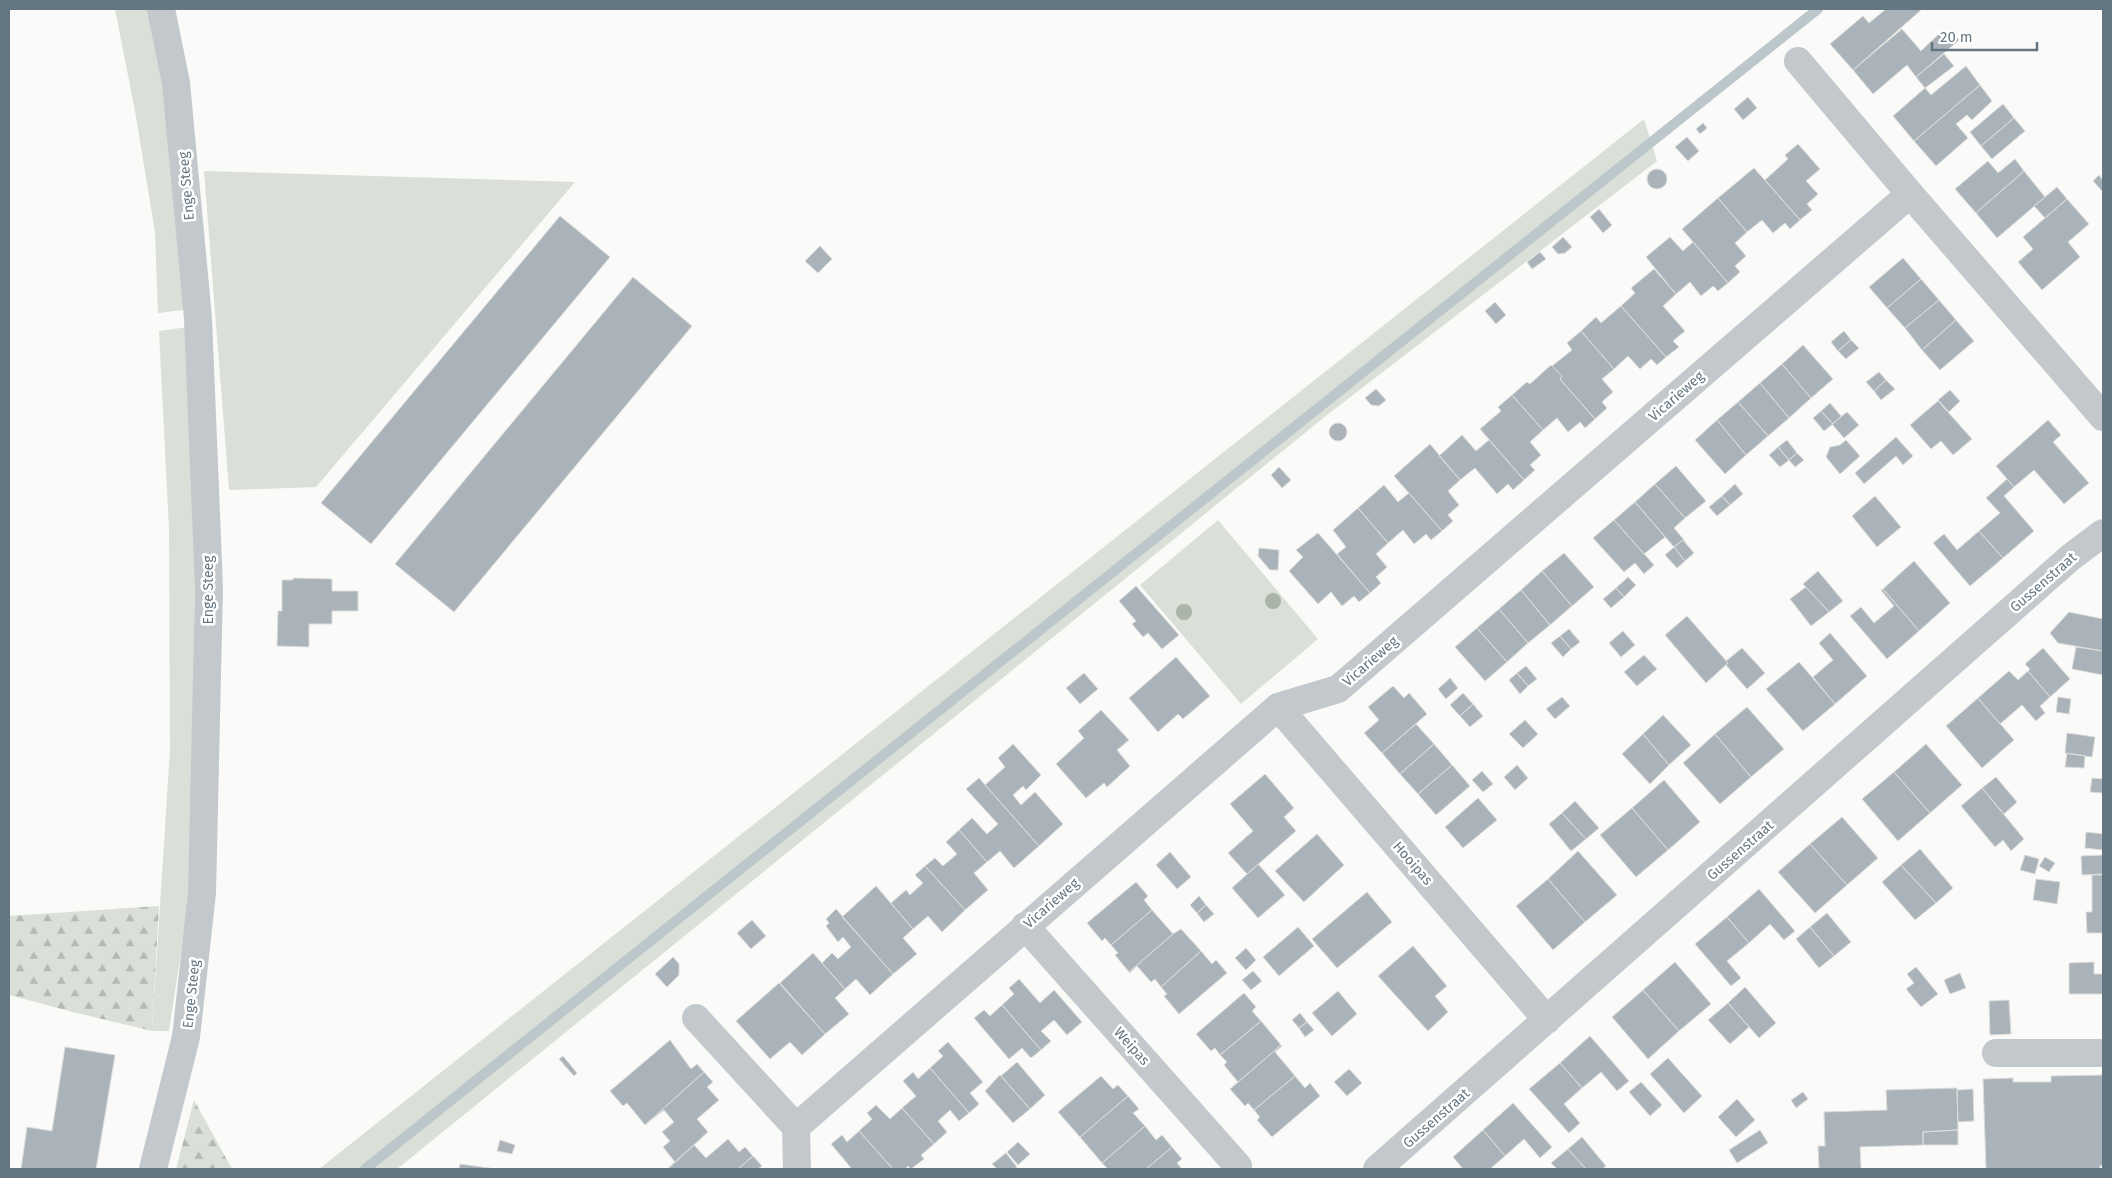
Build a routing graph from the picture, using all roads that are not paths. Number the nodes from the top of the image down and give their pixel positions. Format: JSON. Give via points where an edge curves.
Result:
{"nodes":[{"id":1,"x":161,"y":9,"type":"edge"},
{"id":2,"x":1798,"y":61,"type":"dead end"},
{"id":3,"x":1910,"y":194,"type":"junction"},
{"id":4,"x":2103,"y":416,"type":"edge"},
{"id":5,"x":2103,"y":532,"type":"edge"},
{"id":6,"x":1278,"y":707,"type":"junction"},
{"id":7,"x":1025,"y":926,"type":"junction"},
{"id":8,"x":696,"y":1018,"type":"dead end"},
{"id":9,"x":1548,"y":1020,"type":"junction"},
{"id":10,"x":1996,"y":1053,"type":"dead end"},
{"id":11,"x":2103,"y":1053,"type":"edge"},
{"id":12,"x":796,"y":1127,"type":"junction"},
{"id":13,"x":1238,"y":1166,"type":"dead end"},
{"id":14,"x":153,"y":1169,"type":"edge"},
{"id":15,"x":797,"y":1169,"type":"edge"},
{"id":16,"x":1377,"y":1169,"type":"edge"}],
"edges":[{"from":1,"to":14,"type":"street","name":"Enge Steeg","via":[[176,83],[198,318],[209,588],[202,893],[186,1037]]},
{"from":2,"to":3,"type":"street"},
{"from":3,"to":4,"type":"street"},
{"from":3,"to":6,"type":"street","name":"Vicarieweg","via":[[1338,689]]},
{"from":5,"to":9,"type":"street","name":"Gussenstraat"},
{"from":6,"to":7,"type":"street","name":"Vicarieweg"},
{"from":6,"to":9,"type":"street","name":"Hooipas"},
{"from":7,"to":12,"type":"street","name":"Vicarieweg"},
{"from":7,"to":13,"type":"street","name":"Weipas"},
{"from":8,"to":12,"type":"street"},
{"from":9,"to":16,"type":"street","name":"Gussenstraat"},
{"from":10,"to":11,"type":"street"},
{"from":12,"to":15,"type":"street"}]}
